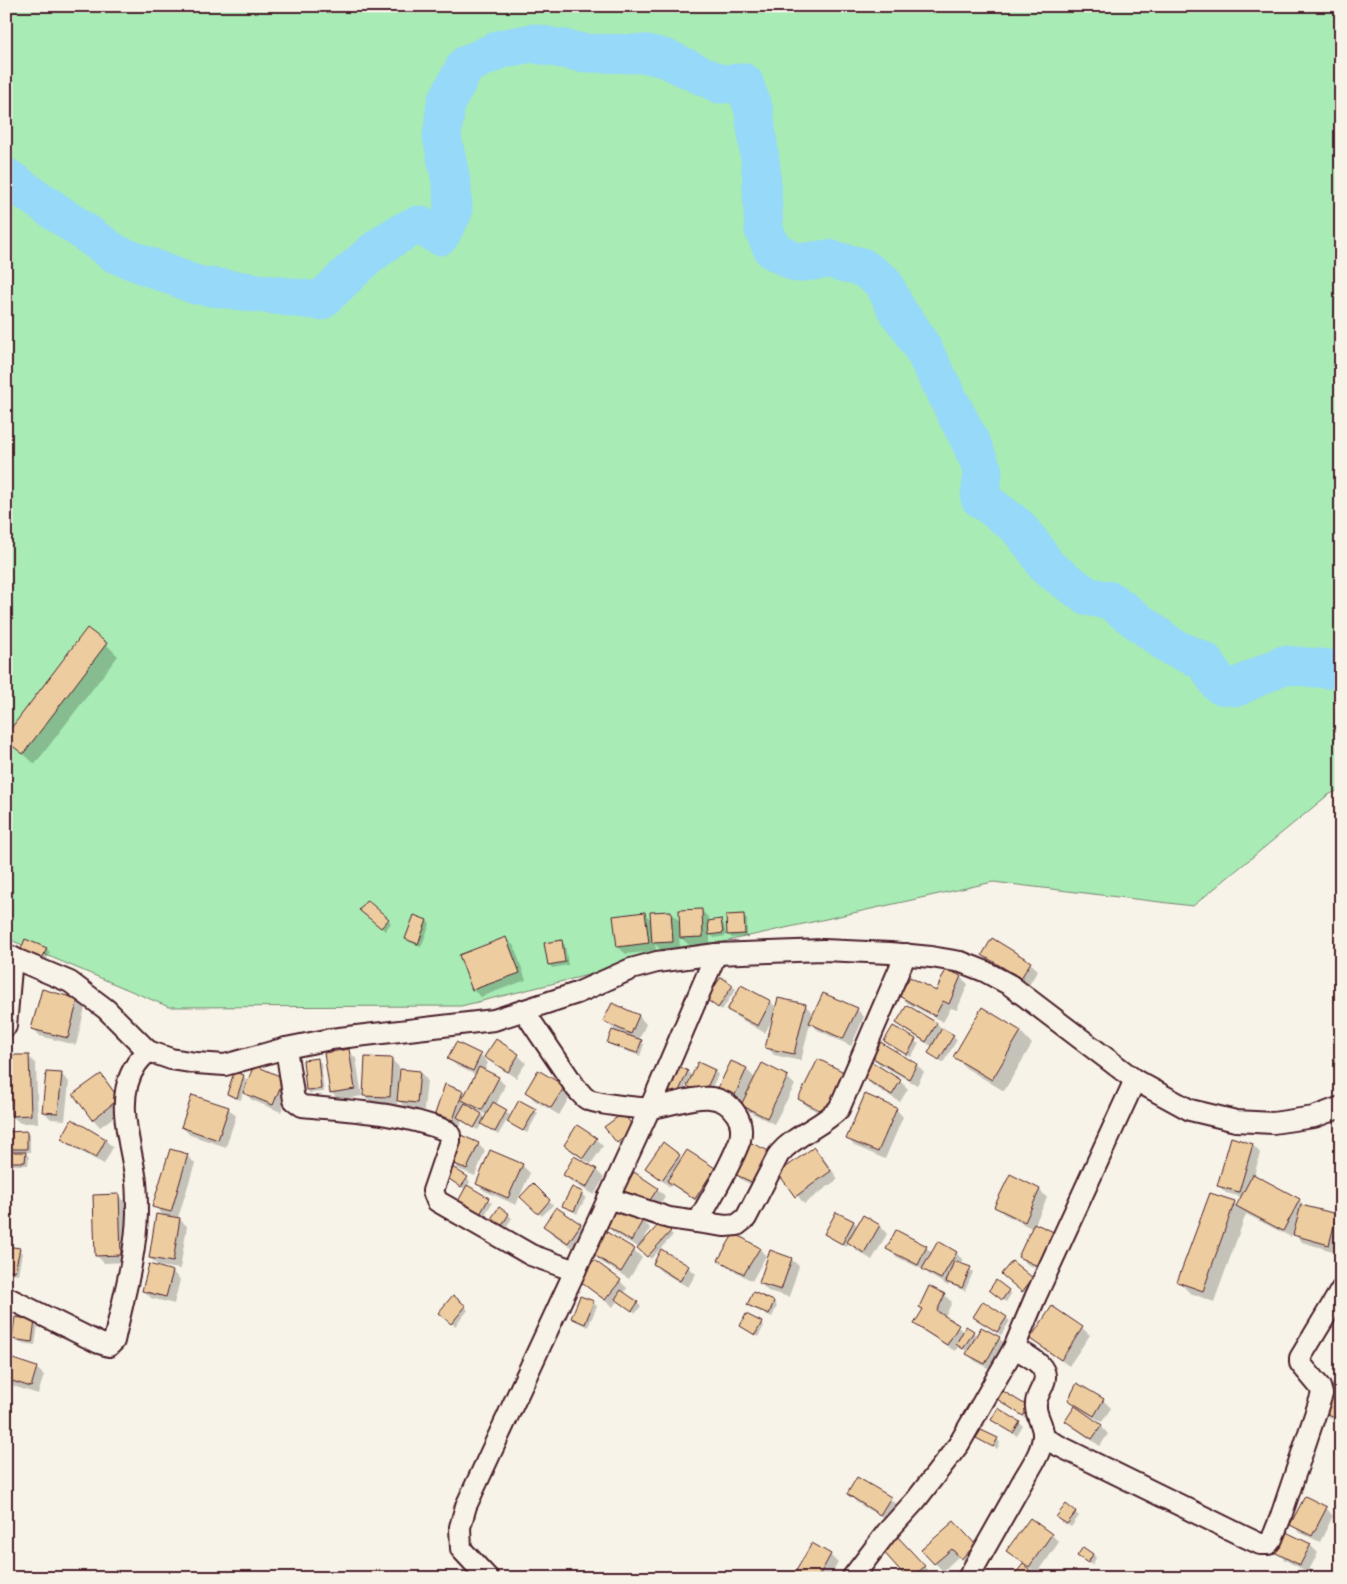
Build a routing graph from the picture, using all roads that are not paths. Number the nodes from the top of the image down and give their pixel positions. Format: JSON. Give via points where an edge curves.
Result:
{"nodes":[{"id":1,"x":716,"y":954,"type":"junction"},
{"id":2,"x":906,"y":954,"type":"junction"},
{"id":3,"x":9,"y":956,"type":"edge"},
{"id":4,"x":524,"y":1011,"type":"junction"},
{"id":5,"x":6,"y":1026,"type":"edge"},
{"id":6,"x":286,"y":1048,"type":"junction"},
{"id":7,"x":148,"y":1051,"type":"junction"},
{"id":8,"x":1135,"y":1080,"type":"junction"},
{"id":9,"x":1341,"y":1106,"type":"edge"},
{"id":10,"x":650,"y":1108,"type":"junction"},
{"id":11,"x":608,"y":1198,"type":"junction"},
{"id":12,"x":698,"y":1222,"type":"junction"},
{"id":13,"x":575,"y":1271,"type":"junction"},
{"id":14,"x":1341,"y":1290,"type":"edge"},
{"id":15,"x":6,"y":1297,"type":"edge"},
{"id":16,"x":1014,"y":1348,"type":"junction"},
{"id":17,"x":1043,"y":1438,"type":"junction"},
{"id":18,"x":488,"y":1578,"type":"edge"},
{"id":19,"x":852,"y":1578,"type":"edge"},
{"id":20,"x":968,"y":1578,"type":"edge"}],
"edges":[{"from":1,"to":2,"type":"street","via":[[823,950]]},
{"from":1,"to":4,"type":"street","via":[[640,967]]},
{"from":1,"to":10,"type":"street"},
{"from":2,"to":8,"type":"street","via":[[961,962],[1002,980]]},
{"from":2,"to":12,"type":"street","via":[[838,1109],[829,1119],[786,1145],[746,1218],[737,1225],[725,1226]]},
{"from":3,"to":5,"type":"street"},
{"from":3,"to":7,"type":"street","via":[[70,982],[106,1008]]},
{"from":4,"to":6,"type":"street","via":[[494,1020],[331,1039]]},
{"from":4,"to":10,"type":"street","via":[[586,1098]]},
{"from":6,"to":7,"type":"street","via":[[225,1065],[171,1059]]},
{"from":6,"to":13,"type":"street","via":[[297,1104],[390,1115],[447,1131],[450,1142],[433,1191],[437,1201],[531,1255]]},
{"from":7,"to":15,"type":"street","via":[[135,1066],[127,1086],[127,1137],[136,1182],[137,1213],[134,1248],[114,1341],[110,1346],[99,1343]]},
{"from":8,"to":9,"type":"street","via":[[1190,1110],[1236,1121],[1274,1123],[1298,1120]]},
{"from":8,"to":16,"type":"street"},
{"from":10,"to":11,"type":"street"},
{"from":10,"to":12,"type":"street","via":[[691,1099],[716,1098],[730,1106],[737,1116],[741,1126],[740,1138]]},
{"from":11,"to":12,"type":"street","via":[[669,1218]]},
{"from":11,"to":13,"type":"street"},
{"from":13,"to":18,"type":"street","via":[[466,1506],[460,1527],[461,1549]]},
{"from":14,"to":17,"type":"street","via":[[1300,1358],[1300,1363],[1320,1386],[1322,1394],[1280,1519],[1268,1544],[1243,1536]]},
{"from":16,"to":17,"type":"street","via":[[1041,1366],[1045,1373],[1046,1379],[1035,1408],[1043,1428]]},
{"from":16,"to":19,"type":"street","via":[[959,1444]]},
{"from":17,"to":20,"type":"street","via":[[1033,1462]]}]}
